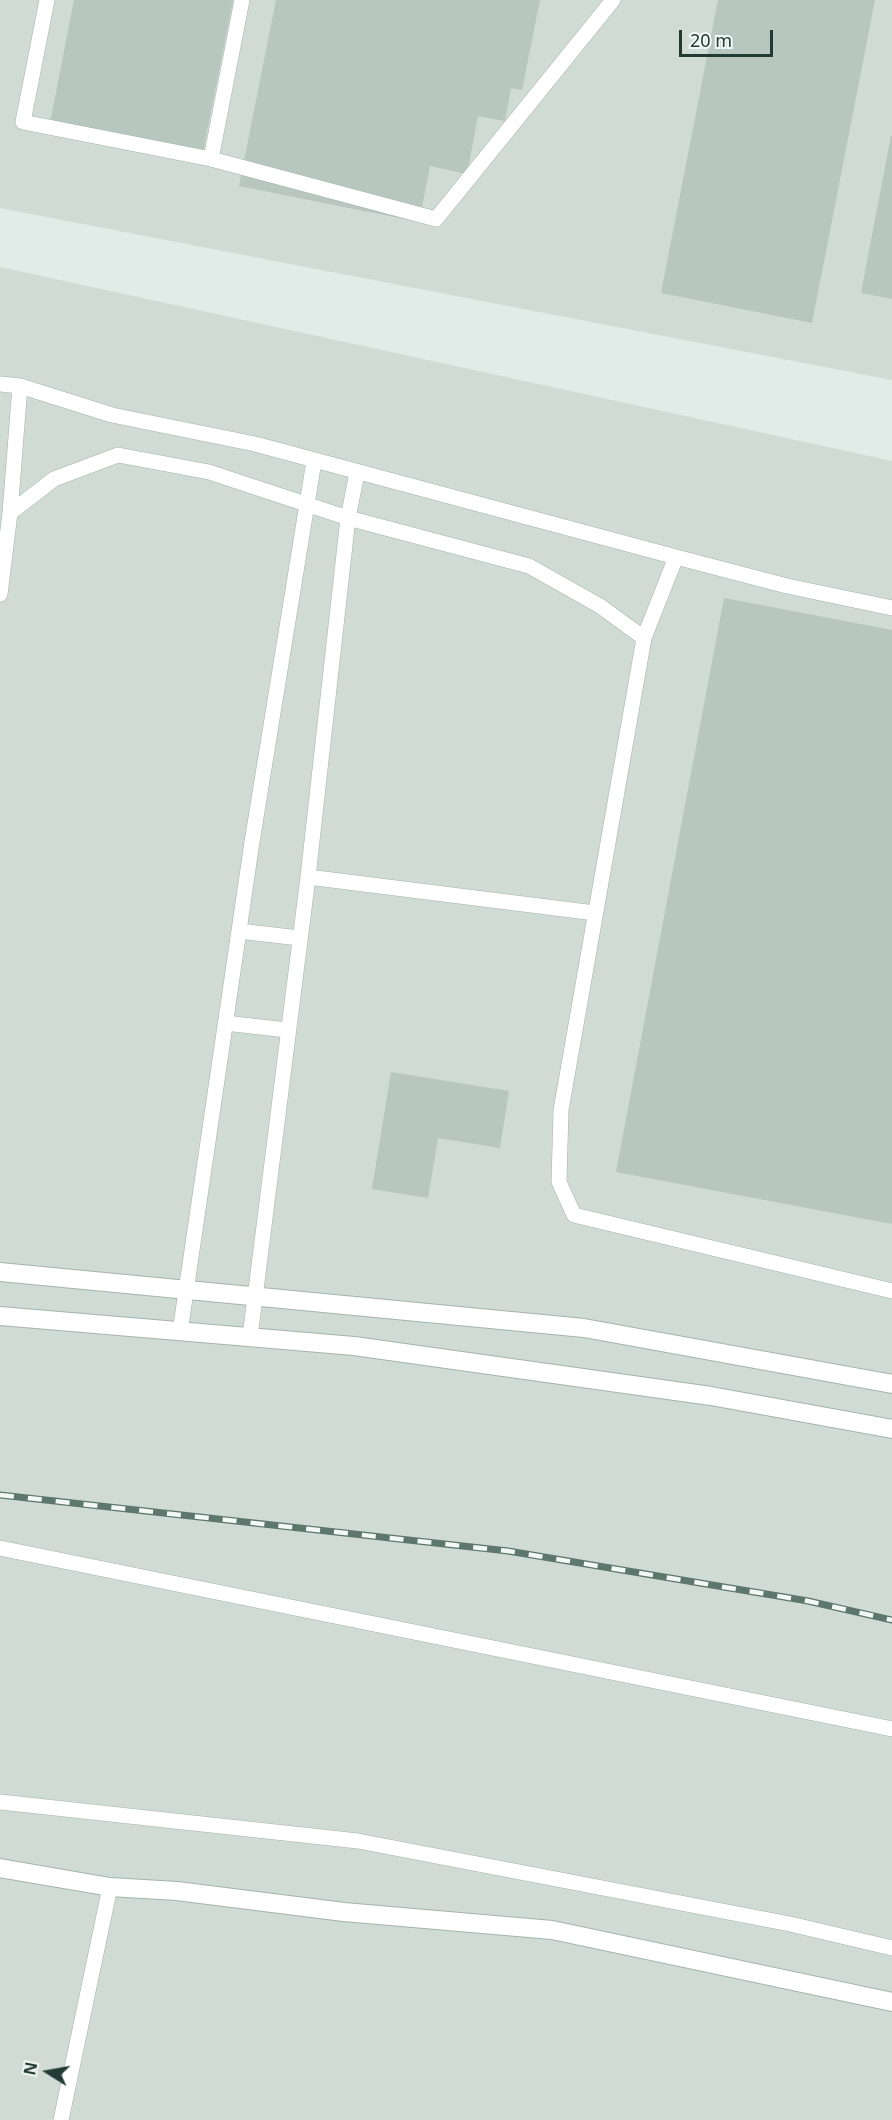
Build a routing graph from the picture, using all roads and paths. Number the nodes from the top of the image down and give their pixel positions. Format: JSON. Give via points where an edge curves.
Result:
{"nodes":[{"id":1,"x":47,"y":0,"type":"edge"},
{"id":2,"x":242,"y":0,"type":"edge"},
{"id":3,"x":613,"y":0,"type":"edge"},
{"id":4,"x":211,"y":159,"type":"junction"},
{"id":5,"x":0,"y":384,"type":"edge"},
{"id":6,"x":20,"y":386,"type":"junction"},
{"id":7,"x":314,"y":461,"type":"junction"},
{"id":8,"x":357,"y":473,"type":"junction"},
{"id":9,"x":306,"y":502,"type":"junction"},
{"id":10,"x":10,"y":513,"type":"junction"},
{"id":11,"x":348,"y":518,"type":"junction"},
{"id":12,"x":676,"y":557,"type":"junction"},
{"id":13,"x":0,"y":594,"type":"edge"},
{"id":14,"x":892,"y":608,"type":"edge"},
{"id":15,"x":644,"y":638,"type":"junction"},
{"id":16,"x":308,"y":877,"type":"junction"},
{"id":17,"x":595,"y":913,"type":"junction"},
{"id":18,"x":239,"y":931,"type":"junction"},
{"id":19,"x":299,"y":938,"type":"junction"},
{"id":20,"x":225,"y":1023,"type":"junction"},
{"id":21,"x":287,"y":1030,"type":"junction"},
{"id":22,"x":0,"y":1272,"type":"edge"},
{"id":23,"x":186,"y":1290,"type":"junction"},
{"id":24,"x":892,"y":1291,"type":"edge"},
{"id":25,"x":254,"y":1296,"type":"junction"},
{"id":26,"x":0,"y":1316,"type":"edge"},
{"id":27,"x":180,"y":1332,"type":"junction"},
{"id":28,"x":249,"y":1337,"type":"junction"},
{"id":29,"x":892,"y":1384,"type":"edge"},
{"id":30,"x":892,"y":1429,"type":"edge"},
{"id":31,"x":0,"y":1548,"type":"edge"},
{"id":32,"x":892,"y":1729,"type":"edge"},
{"id":33,"x":0,"y":1803,"type":"edge"},
{"id":34,"x":0,"y":1868,"type":"edge"},
{"id":35,"x":110,"y":1887,"type":"junction"},
{"id":36,"x":892,"y":1948,"type":"edge"},
{"id":37,"x":892,"y":2002,"type":"edge"},
{"id":38,"x":61,"y":2120,"type":"edge"}],
"edges":[{"from":1,"to":4,"type":"lane","via":[[23,122]]},
{"from":2,"to":4,"type":"lane"},
{"from":3,"to":4,"type":"lane","via":[[435,219]]},
{"from":5,"to":6,"type":"lane"},
{"from":6,"to":7,"type":"lane","via":[[112,416],[206,432]]},
{"from":6,"to":10,"type":"lane"},
{"from":7,"to":8,"type":"lane"},
{"from":7,"to":9,"type":"lane"},
{"from":8,"to":11,"type":"lane"},
{"from":8,"to":12,"type":"lane"},
{"from":9,"to":10,"type":"lane","via":[[209,472],[118,455],[54,479]]},
{"from":9,"to":11,"type":"lane"},
{"from":9,"to":18,"type":"lane"},
{"from":10,"to":13,"type":"lane"},
{"from":11,"to":15,"type":"lane","via":[[529,566],[600,606]]},
{"from":11,"to":16,"type":"lane"},
{"from":12,"to":14,"type":"lane"},
{"from":12,"to":15,"type":"lane"},
{"from":15,"to":17,"type":"lane"},
{"from":16,"to":17,"type":"lane"},
{"from":16,"to":19,"type":"lane"},
{"from":17,"to":24,"type":"lane","via":[[561,1110],[559,1182],[574,1215]]},
{"from":18,"to":19,"type":"lane"},
{"from":18,"to":20,"type":"lane"},
{"from":19,"to":21,"type":"lane"},
{"from":20,"to":21,"type":"lane"},
{"from":20,"to":23,"type":"lane"},
{"from":21,"to":25,"type":"lane"},
{"from":22,"to":23,"type":"street"},
{"from":23,"to":25,"type":"street"},
{"from":23,"to":27,"type":"lane"},
{"from":25,"to":28,"type":"lane"},
{"from":25,"to":29,"type":"street","via":[[584,1328]]},
{"from":26,"to":27,"type":"street"},
{"from":27,"to":28,"type":"street"},
{"from":28,"to":30,"type":"street","via":[[354,1346],[677,1392]]},
{"from":31,"to":32,"type":"lane"},
{"from":33,"to":36,"type":"lane","via":[[358,1841],[790,1924]]},
{"from":34,"to":35,"type":"street"},
{"from":35,"to":37,"type":"street","via":[[552,1930]]},
{"from":35,"to":38,"type":"lane"}]}
